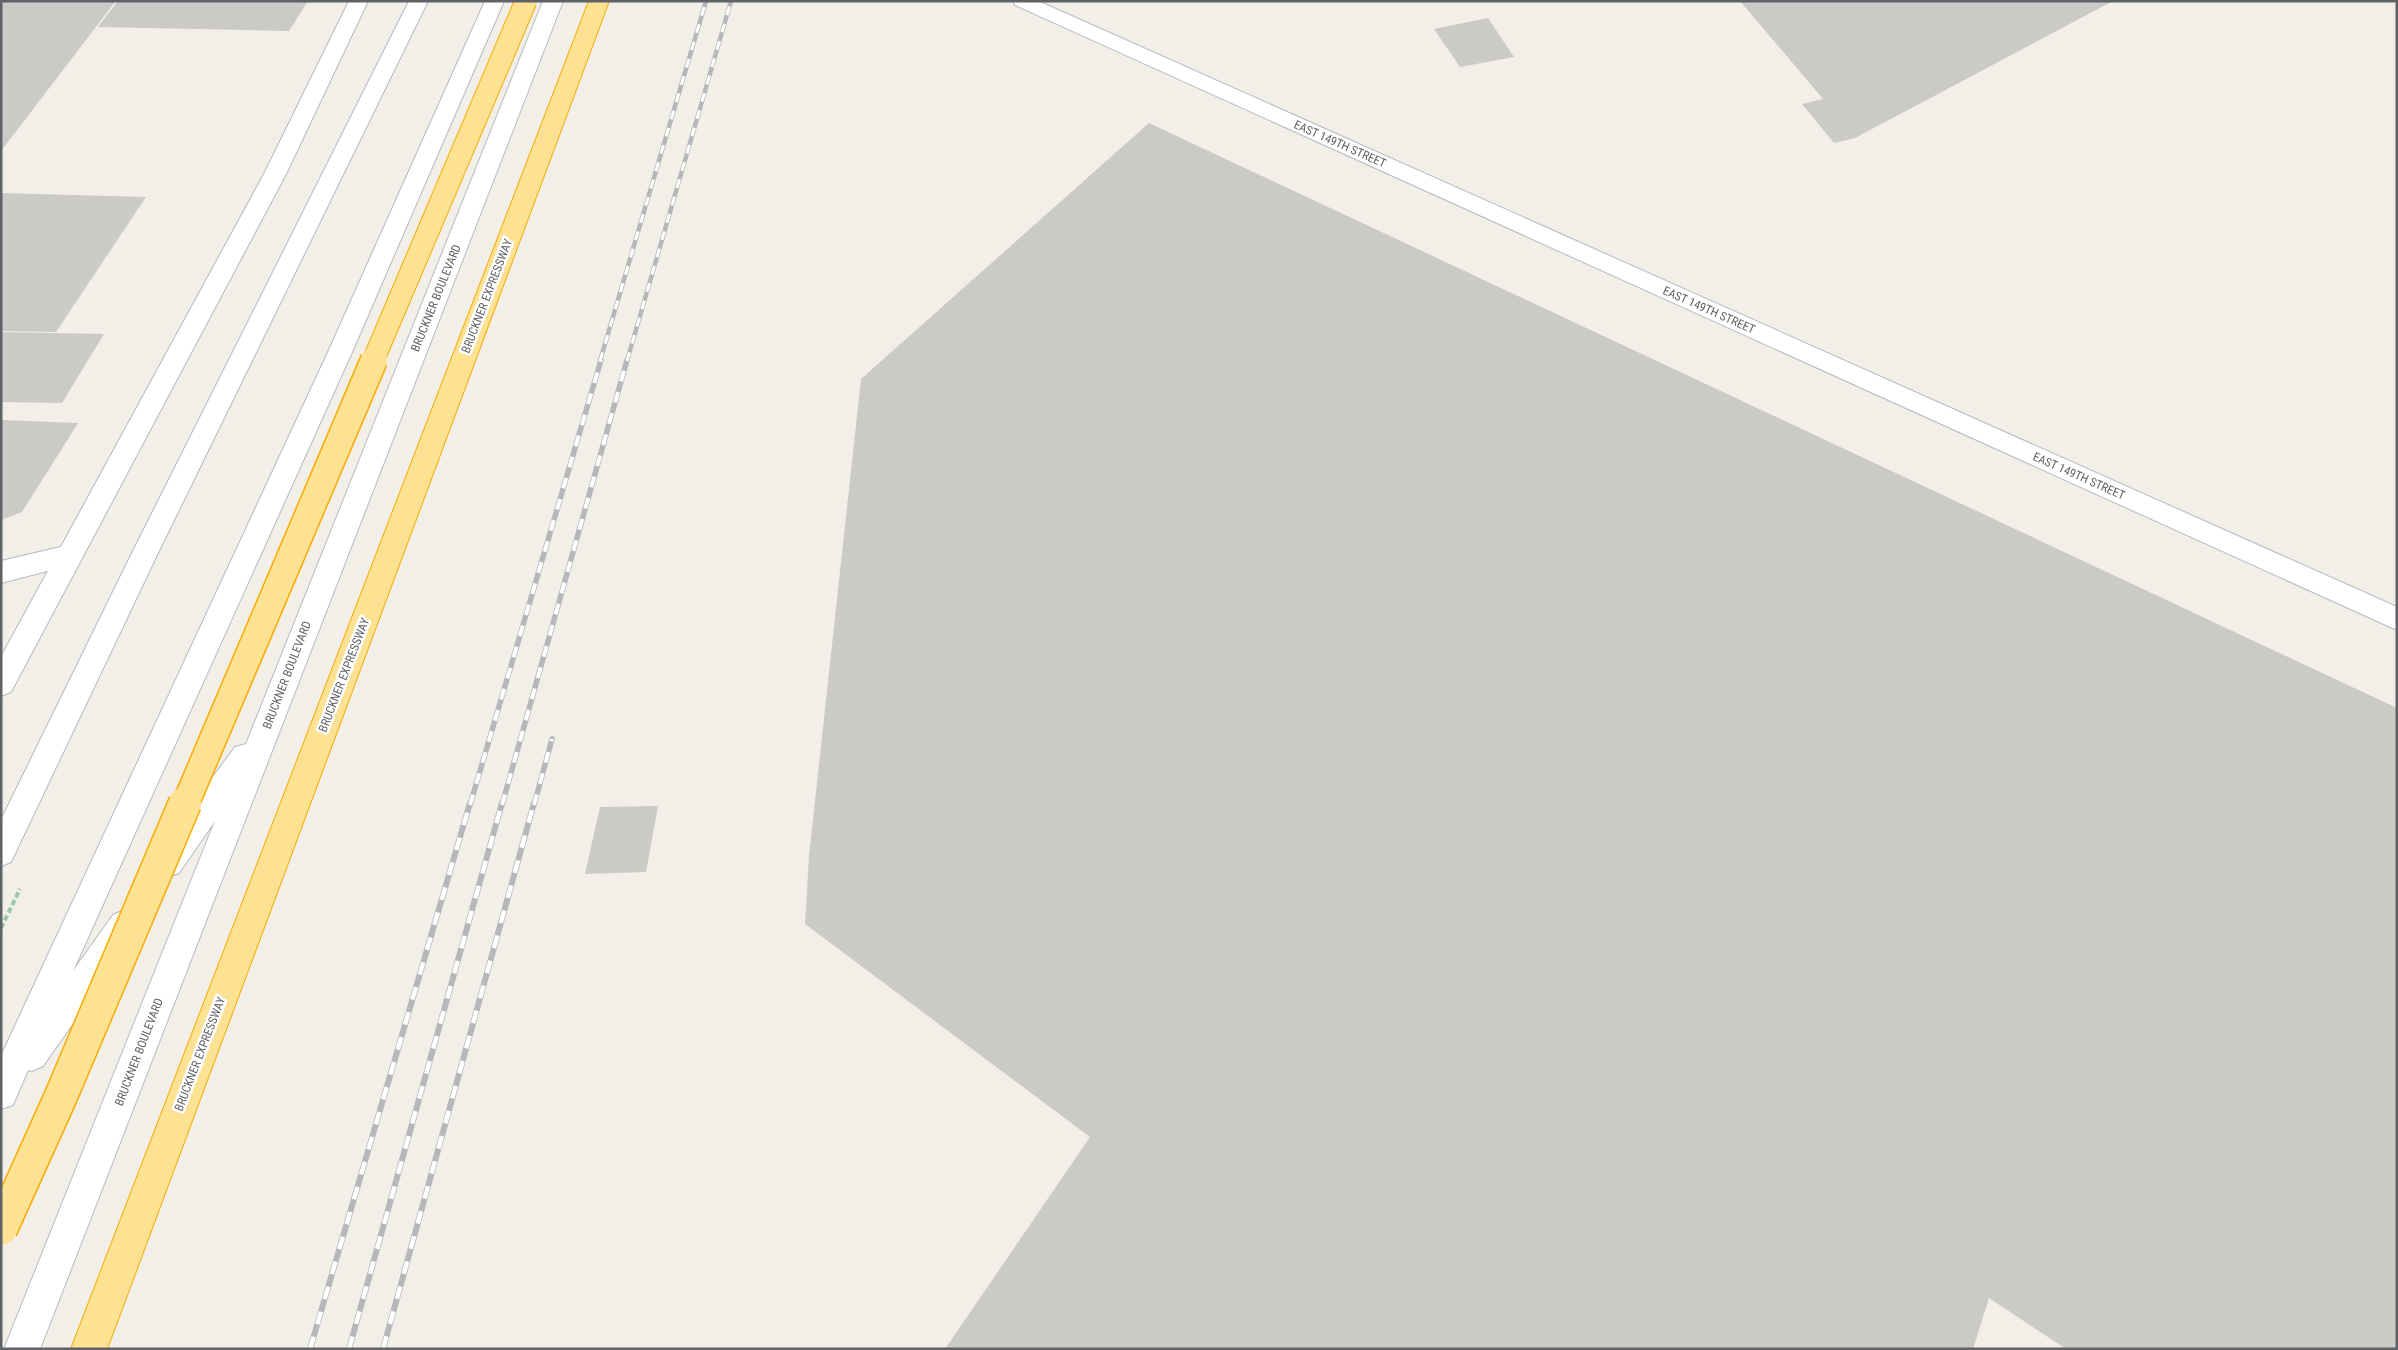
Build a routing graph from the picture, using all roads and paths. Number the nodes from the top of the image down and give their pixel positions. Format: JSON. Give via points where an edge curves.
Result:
{"nodes":[{"id":1,"x":359,"y":1,"type":"edge"},
{"id":2,"x":419,"y":1,"type":"edge"},
{"id":3,"x":495,"y":1,"type":"edge"},
{"id":4,"x":526,"y":1,"type":"edge"},
{"id":5,"x":553,"y":1,"type":"edge"},
{"id":6,"x":599,"y":1,"type":"edge"},
{"id":7,"x":1022,"y":1,"type":"edge"},
{"id":8,"x":69,"y":556,"type":"junction"},
{"id":9,"x":1,"y":572,"type":"edge"},
{"id":10,"x":2397,"y":619,"type":"edge"},
{"id":11,"x":1,"y":684,"type":"edge"},
{"id":12,"x":269,"y":722,"type":"junction"},
{"id":13,"x":1,"y":852,"type":"edge"},
{"id":14,"x":1,"y":1093,"type":"edge"},
{"id":15,"x":1,"y":1098,"type":"edge"},
{"id":16,"x":1,"y":1228,"type":"edge"},
{"id":17,"x":22,"y":1349,"type":"edge"},
{"id":18,"x":89,"y":1349,"type":"edge"}],
"edges":[{"from":1,"to":8,"type":"main road","via":[[274,174]]},
{"from":2,"to":13,"type":"main road","via":[[144,555]]},
{"from":3,"to":14,"type":"main road","via":[[342,350]]},
{"from":4,"to":16,"type":"highway","bridge":true,"via":[[61,1096]]},
{"from":5,"to":12,"type":"main road","name":"BRUCKNER BOULEVARD"},
{"from":6,"to":18,"type":"highway","name":"BRUCKNER EXPRESSWAY"},
{"from":7,"to":10,"type":"main road","name":"EAST 149TH STREET"},
{"from":8,"to":9,"type":"main road"},
{"from":8,"to":11,"type":"main road"},
{"from":12,"to":15,"type":"main road"},
{"from":12,"to":17,"type":"main road","name":"BRUCKNER BOULEVARD"}]}
